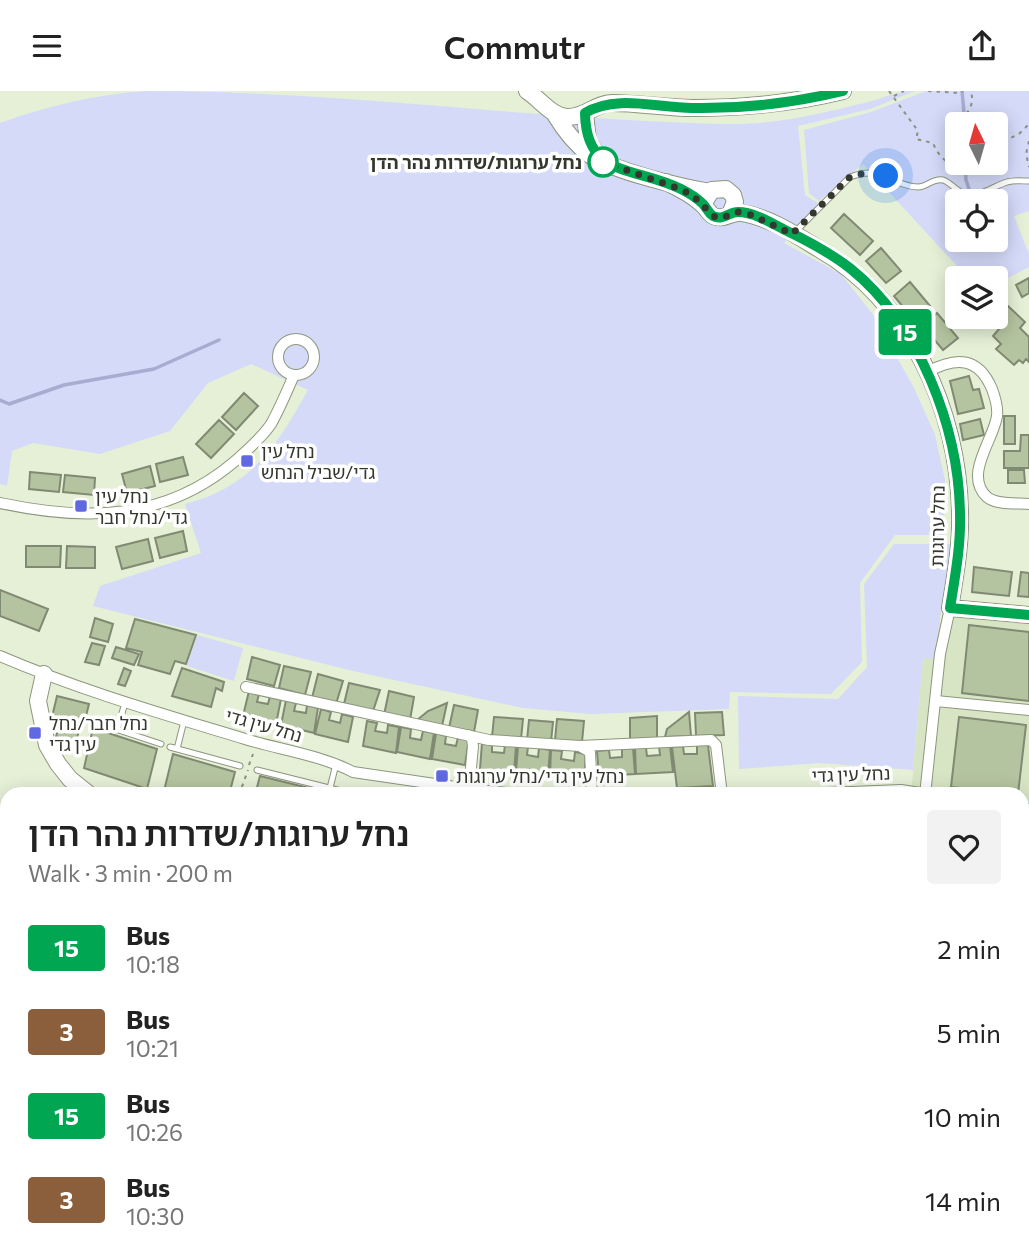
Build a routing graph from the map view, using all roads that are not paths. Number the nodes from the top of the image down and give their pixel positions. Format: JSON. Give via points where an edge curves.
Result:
{"nodes":[{"id":1,"x":600,"y":91,"type":"edge"},
{"id":2,"x":843,"y":91,"type":"edge"},
{"id":3,"x":535,"y":93,"type":"edge"},
{"id":4,"x":590,"y":110,"type":"junction"},
{"id":5,"x":554,"y":113,"type":"junction"},
{"id":6,"x":603,"y":162,"type":"junction"},
{"id":7,"x":1029,"y":181,"type":"edge"},
{"id":8,"x":708,"y":199,"type":"junction"},
{"id":9,"x":733,"y":208,"type":"junction"},
{"id":10,"x":792,"y":234,"type":"junction"},
{"id":11,"x":927,"y":372,"type":"junction"},
{"id":12,"x":294,"y":375,"type":"dead end"},
{"id":13,"x":0,"y":503,"type":"edge"},
{"id":14,"x":1029,"y":504,"type":"edge"},
{"id":15,"x":950,"y":608,"type":"junction"},
{"id":16,"x":1029,"y":615,"type":"edge"},
{"id":17,"x":0,"y":656,"type":"edge"},
{"id":18,"x":44,"y":674,"type":"junction"},
{"id":19,"x":246,"y":687,"type":"dead end"},
{"id":20,"x":936,"y":701,"type":"junction"},
{"id":21,"x":125,"y":702,"type":"junction"},
{"id":22,"x":1029,"y":710,"type":"edge"},
{"id":23,"x":88,"y":720,"type":"dead end"},
{"id":24,"x":184,"y":721,"type":"junction"},
{"id":25,"x":117,"y":730,"type":"junction"},
{"id":26,"x":468,"y":736,"type":"junction"},
{"id":27,"x":161,"y":744,"type":"dead end"},
{"id":28,"x":580,"y":746,"type":"junction"},
{"id":29,"x":336,"y":763,"type":"junction"},
{"id":30,"x":240,"y":766,"type":"dead end"},
{"id":31,"x":257,"y":770,"type":"dead end"},
{"id":32,"x":419,"y":781,"type":"junction"},
{"id":33,"x":80,"y":787,"type":"edge"},
{"id":34,"x":326,"y":787,"type":"edge"},
{"id":35,"x":330,"y":787,"type":"edge"},
{"id":36,"x":418,"y":787,"type":"edge"},
{"id":37,"x":456,"y":787,"type":"edge"},
{"id":38,"x":469,"y":787,"type":"edge"},
{"id":39,"x":592,"y":787,"type":"edge"},
{"id":40,"x":721,"y":787,"type":"edge"},
{"id":41,"x":929,"y":787,"type":"edge"}],
"edges":[{"from":1,"to":4,"type":"street"},
{"from":2,"to":4,"type":"street","via":[[749,106],[612,103]]},
{"from":3,"to":5,"type":"street"},
{"from":4,"to":5,"type":"street","via":[[571,117]]},
{"from":4,"to":6,"type":"street","via":[[588,141]]},
{"from":5,"to":6,"type":"street","via":[[579,146]]},
{"from":6,"to":8,"type":"street"},
{"from":7,"to":10,"type":"lane","via":[[1014,180],[966,194],[939,179],[920,187],[876,173],[859,174],[850,177]]},
{"from":8,"to":9,"type":"street","via":[[715,217],[722,218]]},
{"from":8,"to":9,"type":"street","via":[[717,188],[726,189],[733,195]]},
{"from":9,"to":10,"type":"street","name":"נחל ערוגות"},
{"from":10,"to":11,"type":"street","name":"נחל ערוגות","via":[[851,269],[876,294],[914,345]]},
{"from":11,"to":14,"type":"street","via":[[944,363],[966,362],[980,368],[995,397],[997,416],[979,464],[985,496]]},
{"from":11,"to":15,"type":"street","name":"נחל ערוגות","via":[[944,417],[958,477],[959,553]]},
{"from":12,"to":13,"type":"street","via":[[256,443],[219,475],[188,493],[114,514],[46,512]]},
{"from":15,"to":16,"type":"street"},
{"from":15,"to":20,"type":"street","name":"נחל ערוגות"},
{"from":17,"to":18,"type":"street","name":"נחל עין גדי"},
{"from":18,"to":21,"type":"street","name":"נחל עין גדי"},
{"from":18,"to":33,"type":"street","via":[[38,701],[47,745]]},
{"from":19,"to":26,"type":"street"},
{"from":20,"to":22,"type":"street"},
{"from":20,"to":41,"type":"street","name":"נחל ערוגות"},
{"from":21,"to":24,"type":"street","name":"נחל עין גדי"},
{"from":21,"to":25,"type":"lane"},
{"from":23,"to":25,"type":"lane"},
{"from":24,"to":29,"type":"street","name":"נחל עין גדי"},
{"from":24,"to":30,"type":"lane","via":[[173,748]]},
{"from":25,"to":27,"type":"lane"},
{"from":26,"to":28,"type":"street"},
{"from":26,"to":38,"type":"street","via":[[473,746]]},
{"from":28,"to":39,"type":"street","via":[[590,752]]},
{"from":28,"to":40,"type":"street","via":[[711,740],[716,745]]},
{"from":29,"to":32,"type":"street","name":"נחל עין גדי","via":[[354,772]]},
{"from":29,"to":35,"type":"lane"},
{"from":31,"to":34,"type":"lane"},
{"from":32,"to":36,"type":"street"},
{"from":32,"to":37,"type":"street","name":"נחל עין גדי"}]}
